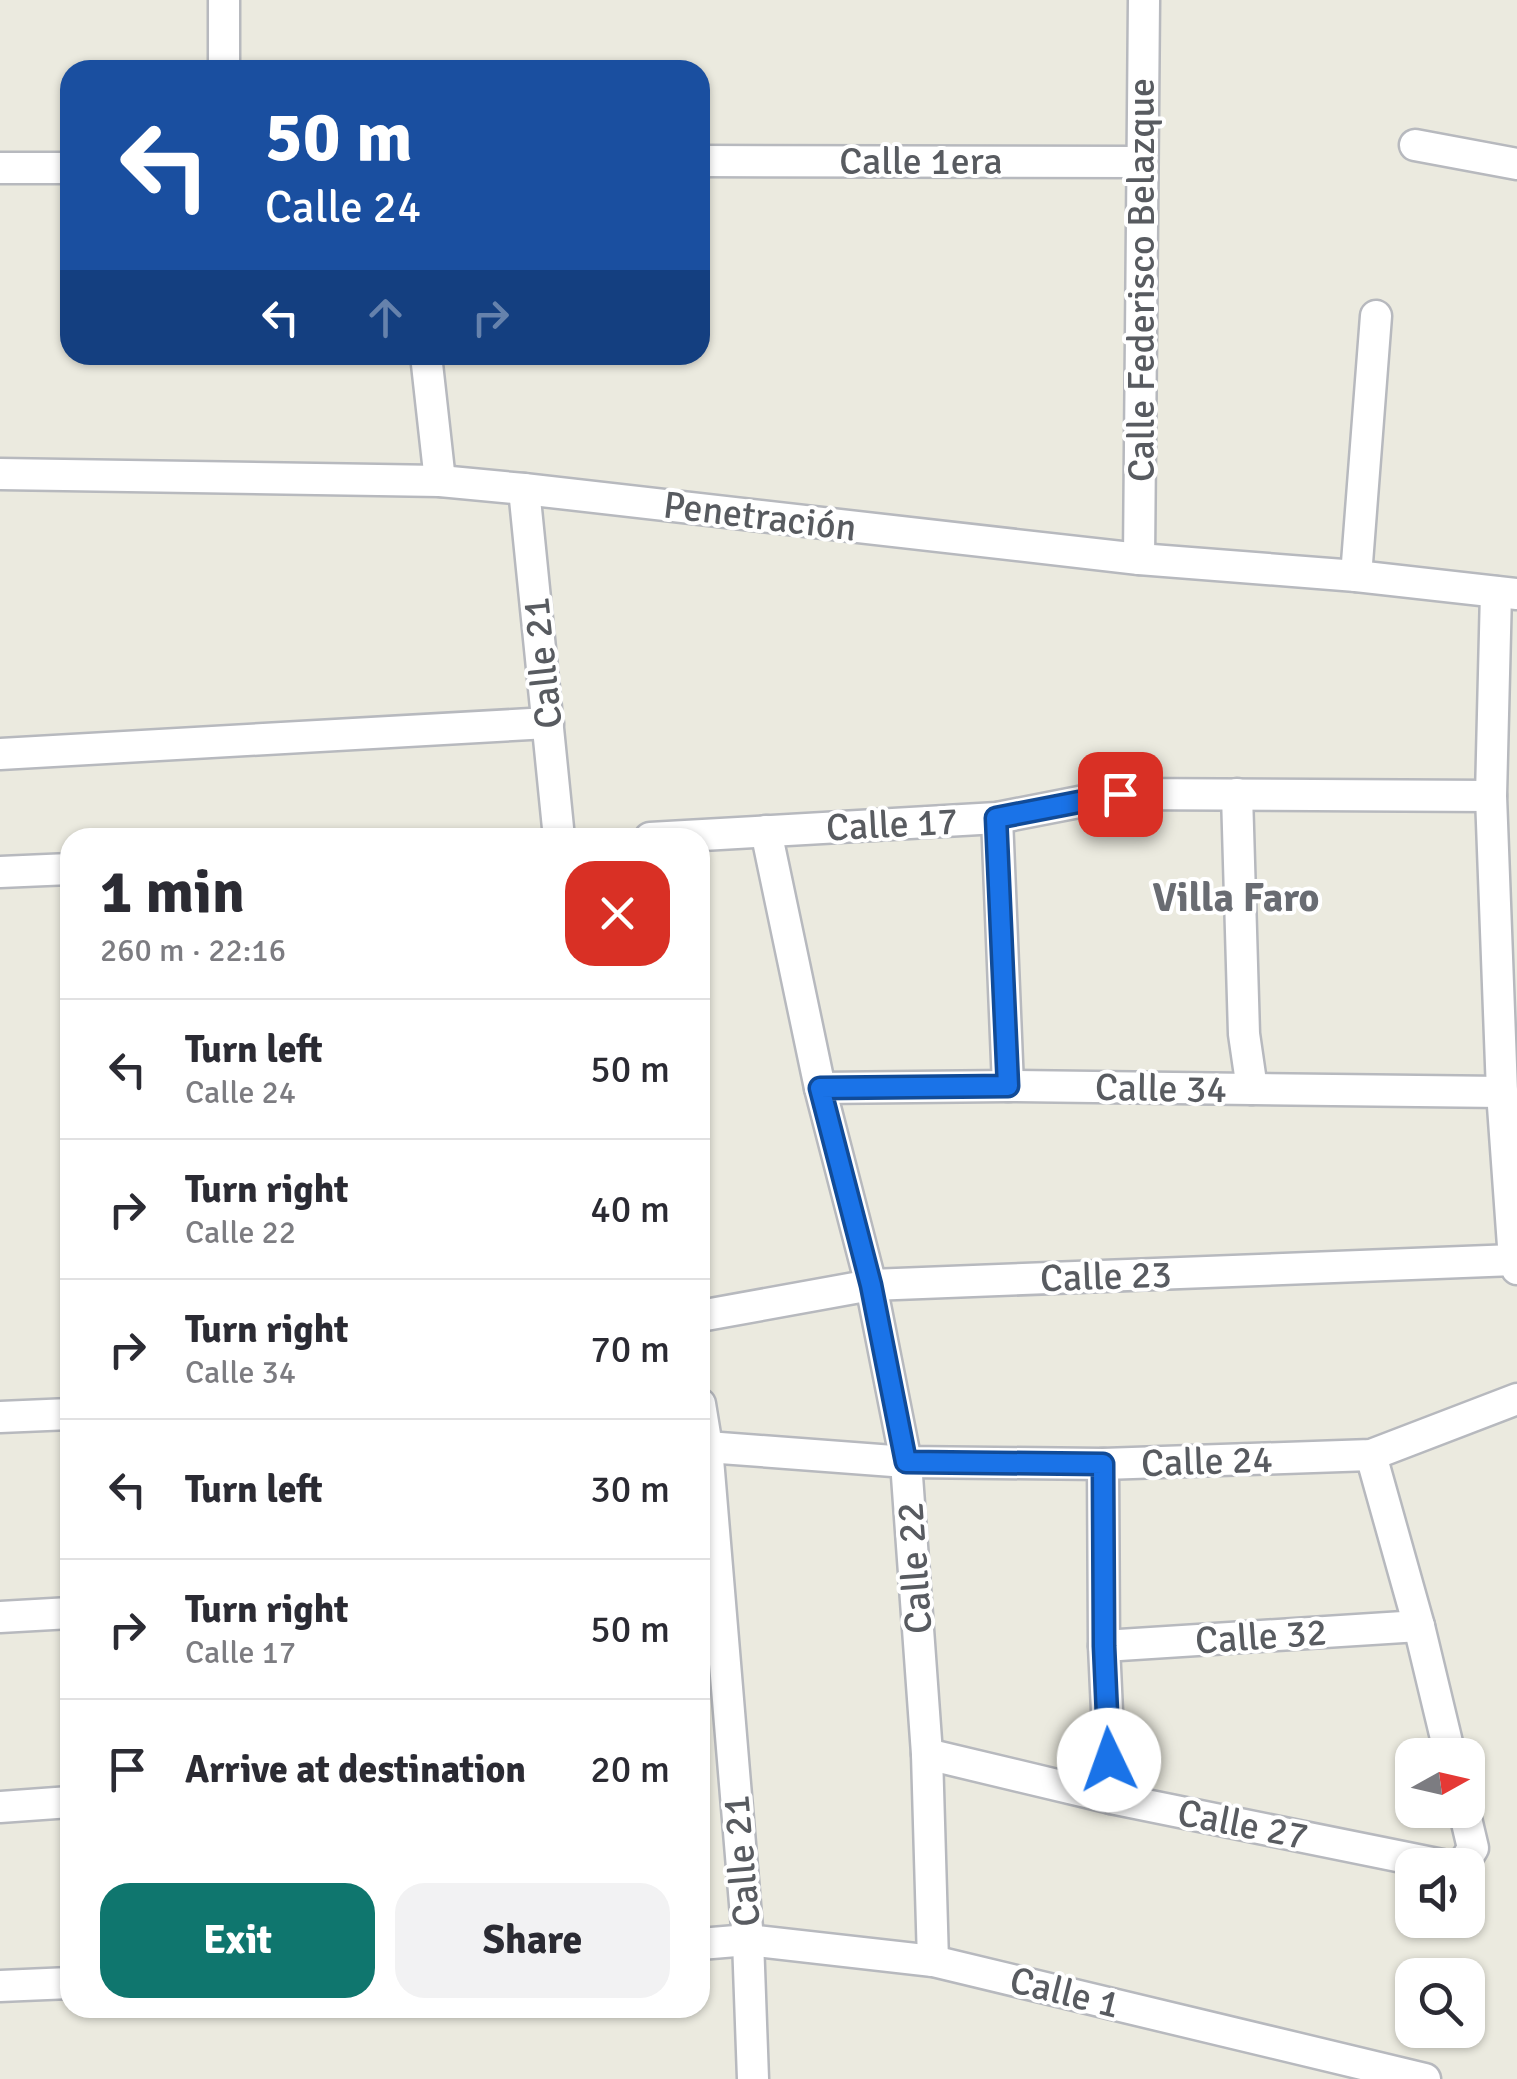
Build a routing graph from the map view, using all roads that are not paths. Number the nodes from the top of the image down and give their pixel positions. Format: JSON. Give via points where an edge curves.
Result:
{"nodes":[{"id":1,"x":224,"y":0,"type":"edge"},
{"id":2,"x":1144,"y":0,"type":"edge"},
{"id":3,"x":224,"y":60,"type":"edge"},
{"id":4,"x":1415,"y":146,"type":"dead end"},
{"id":5,"x":710,"y":161,"type":"edge"},
{"id":6,"x":1142,"y":162,"type":"junction"},
{"id":7,"x":1517,"y":164,"type":"edge"},
{"id":8,"x":0,"y":168,"type":"edge"},
{"id":9,"x":60,"y":168,"type":"edge"},
{"id":10,"x":1376,"y":316,"type":"dead end"},
{"id":11,"x":427,"y":365,"type":"edge"},
{"id":12,"x":0,"y":474,"type":"edge"},
{"id":13,"x":440,"y":481,"type":"junction"},
{"id":14,"x":524,"y":489,"type":"junction"},
{"id":15,"x":1140,"y":559,"type":"junction"},
{"id":16,"x":1356,"y":576,"type":"junction"},
{"id":17,"x":1506,"y":593,"type":"edge"},
{"id":18,"x":548,"y":723,"type":"junction"},
{"id":19,"x":0,"y":754,"type":"edge"},
{"id":20,"x":1237,"y":794,"type":"junction"},
{"id":21,"x":1491,"y":796,"type":"junction"},
{"id":22,"x":996,"y":818,"type":"junction"},
{"id":23,"x":559,"y":828,"type":"edge"},
{"id":24,"x":766,"y":831,"type":"junction"},
{"id":25,"x":710,"y":834,"type":"edge"},
{"id":26,"x":60,"y":869,"type":"edge"},
{"id":27,"x":0,"y":872,"type":"edge"},
{"id":28,"x":1508,"y":1005,"type":"edge"},
{"id":29,"x":1008,"y":1086,"type":"junction"},
{"id":30,"x":820,"y":1088,"type":"junction"},
{"id":31,"x":1252,"y":1088,"type":"junction"},
{"id":32,"x":1502,"y":1092,"type":"junction"},
{"id":33,"x":1516,"y":1265,"type":"edge"},
{"id":34,"x":871,"y":1285,"type":"junction"},
{"id":35,"x":710,"y":1314,"type":"edge"},
{"id":36,"x":1517,"y":1399,"type":"edge"},
{"id":37,"x":60,"y":1414,"type":"edge"},
{"id":38,"x":0,"y":1417,"type":"edge"},
{"id":39,"x":710,"y":1447,"type":"edge"},
{"id":40,"x":1371,"y":1454,"type":"junction"},
{"id":41,"x":906,"y":1462,"type":"junction"},
{"id":42,"x":1103,"y":1464,"type":"junction"},
{"id":43,"x":710,"y":1472,"type":"edge"},
{"id":44,"x":60,"y":1614,"type":"edge"},
{"id":45,"x":0,"y":1617,"type":"edge"},
{"id":46,"x":1419,"y":1626,"type":"junction"},
{"id":47,"x":1104,"y":1646,"type":"junction"},
{"id":48,"x":1446,"y":1738,"type":"edge"},
{"id":49,"x":927,"y":1754,"type":"junction"},
{"id":50,"x":1111,"y":1798,"type":"junction"},
{"id":51,"x":60,"y":1803,"type":"edge"},
{"id":52,"x":0,"y":1807,"type":"edge"},
{"id":53,"x":1395,"y":1855,"type":"edge"},
{"id":54,"x":748,"y":1940,"type":"junction"},
{"id":55,"x":710,"y":1943,"type":"edge"},
{"id":56,"x":934,"y":1961,"type":"junction"},
{"id":57,"x":60,"y":1983,"type":"edge"},
{"id":58,"x":0,"y":1986,"type":"edge"},
{"id":59,"x":754,"y":2079,"type":"edge"},
{"id":60,"x":1425,"y":2079,"type":"edge"}],
"edges":[{"from":1,"to":3,"type":"street"},
{"from":2,"to":6,"type":"street","name":"Calle Federisco Belazque"},
{"from":4,"to":7,"type":"street"},
{"from":5,"to":6,"type":"street","name":"Calle 1era"},
{"from":6,"to":15,"type":"street","name":"Calle Federisco Belazque"},
{"from":8,"to":9,"type":"street"},
{"from":10,"to":16,"type":"street"},
{"from":11,"to":13,"type":"street"},
{"from":12,"to":13,"type":"street","name":"Penetración"},
{"from":13,"to":14,"type":"street","name":"Penetración"},
{"from":14,"to":15,"type":"street","name":"Penetración"},
{"from":14,"to":18,"type":"street","name":"Calle 21"},
{"from":15,"to":16,"type":"street","name":"Penetración"},
{"from":16,"to":17,"type":"street","name":"Penetración"},
{"from":17,"to":21,"type":"street"},
{"from":18,"to":19,"type":"street"},
{"from":18,"to":23,"type":"street","name":"Calle 21"},
{"from":20,"to":21,"type":"street","name":"Calle 17"},
{"from":20,"to":22,"type":"street","name":"Calle 17","via":[[1120,794]]},
{"from":20,"to":31,"type":"street","via":[[1244,1034]]},
{"from":21,"to":28,"type":"street"},
{"from":22,"to":24,"type":"street","name":"Calle 17"},
{"from":22,"to":29,"type":"street"},
{"from":24,"to":25,"type":"street","name":"Calle 17"},
{"from":24,"to":30,"type":"street","name":"Calle 22"},
{"from":26,"to":27,"type":"street"},
{"from":28,"to":32,"type":"street"},
{"from":29,"to":30,"type":"street","name":"Calle 34"},
{"from":29,"to":31,"type":"street","name":"Calle 34"},
{"from":30,"to":34,"type":"street","name":"Calle 22"},
{"from":31,"to":32,"type":"street","name":"Calle 34"},
{"from":32,"to":33,"type":"street"},
{"from":33,"to":34,"type":"street","name":"Calle 23"},
{"from":34,"to":35,"type":"street","name":"Calle 23"},
{"from":34,"to":41,"type":"street","name":"Calle 22"},
{"from":36,"to":40,"type":"street","name":"Calle 24"},
{"from":37,"to":38,"type":"street"},
{"from":39,"to":41,"type":"street","name":"Calle 24"},
{"from":40,"to":42,"type":"street","name":"Calle 24"},
{"from":40,"to":46,"type":"street"},
{"from":41,"to":42,"type":"street","name":"Calle 24"},
{"from":41,"to":49,"type":"street","name":"Calle 22"},
{"from":42,"to":47,"type":"street"},
{"from":43,"to":54,"type":"street","name":"Calle 21"},
{"from":44,"to":45,"type":"street"},
{"from":46,"to":47,"type":"street","name":"Calle 32"},
{"from":46,"to":48,"type":"street"},
{"from":47,"to":50,"type":"street"},
{"from":49,"to":50,"type":"street","name":"Calle 27"},
{"from":49,"to":56,"type":"street","name":"Calle 22"},
{"from":50,"to":53,"type":"street","name":"Calle 27"},
{"from":51,"to":52,"type":"street"},
{"from":54,"to":55,"type":"street","name":"Calle 1"},
{"from":54,"to":56,"type":"street","name":"Calle 1"},
{"from":54,"to":59,"type":"street","name":"Calle 21"},
{"from":56,"to":60,"type":"street","name":"Calle 1"},
{"from":57,"to":58,"type":"street"}]}
